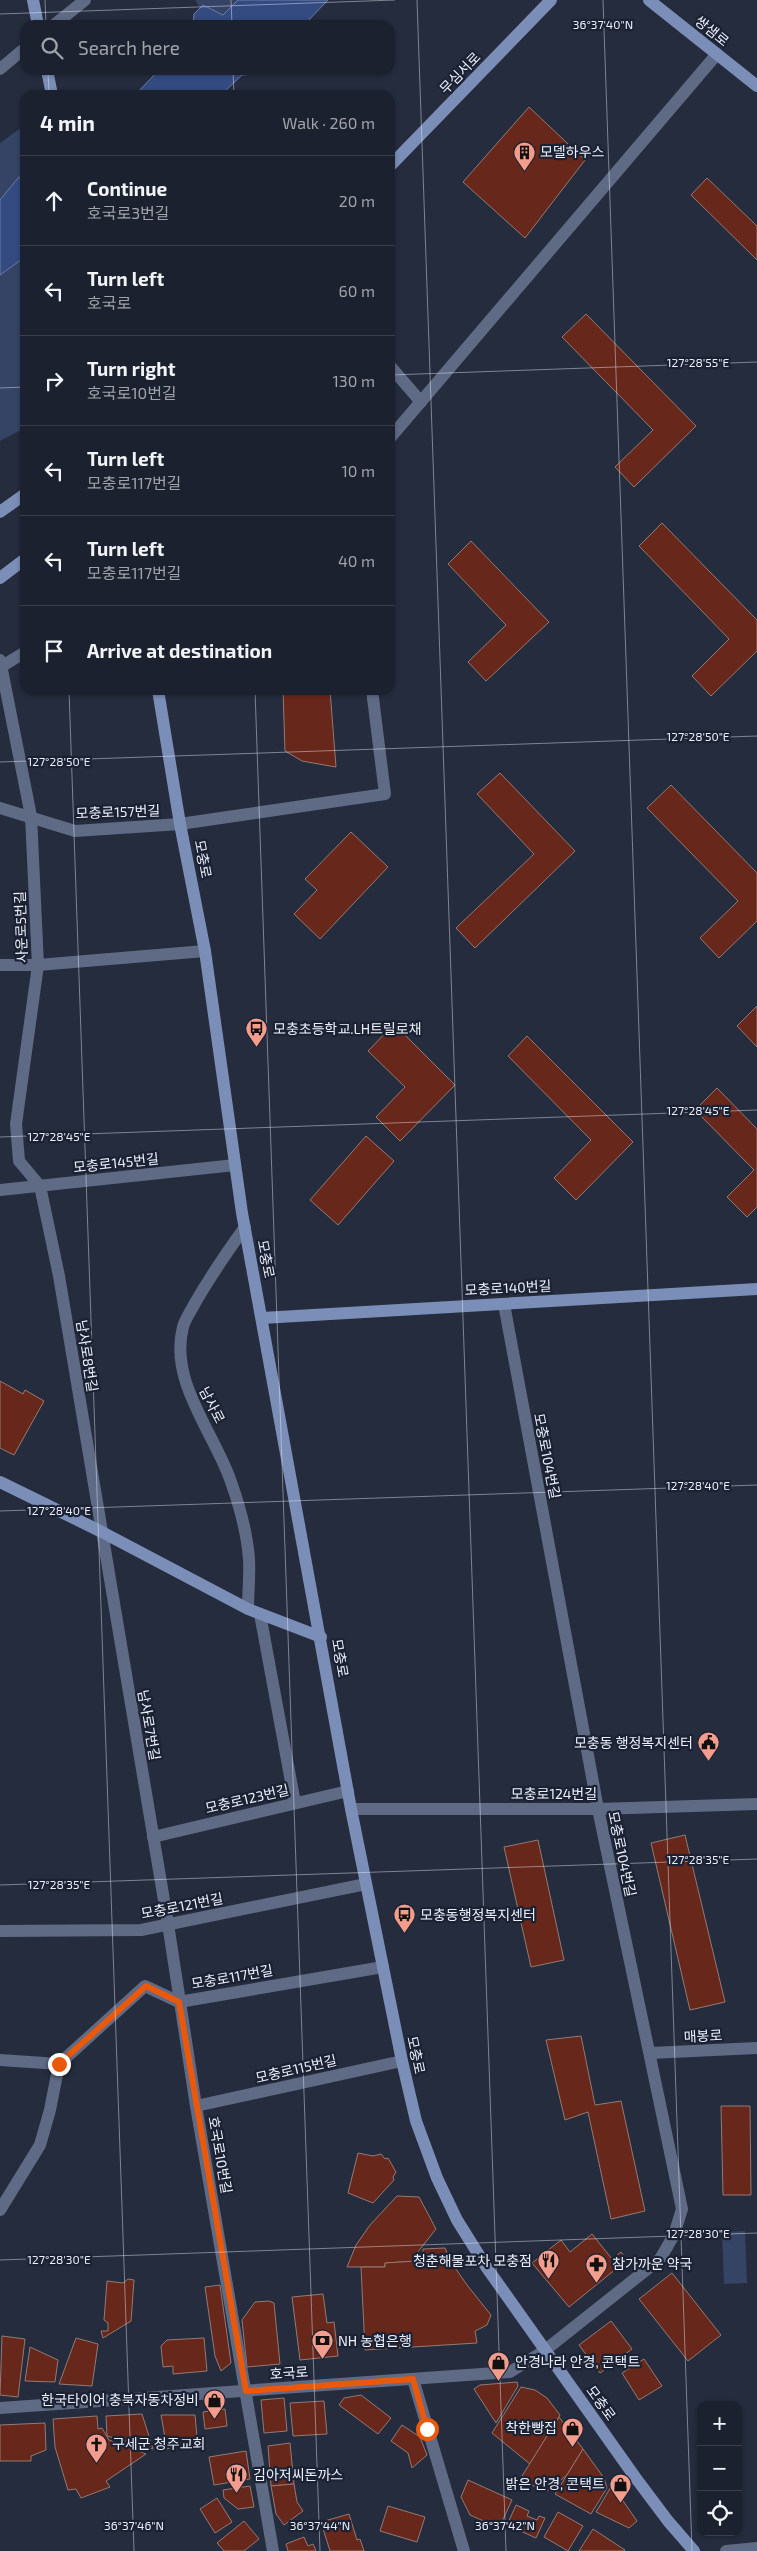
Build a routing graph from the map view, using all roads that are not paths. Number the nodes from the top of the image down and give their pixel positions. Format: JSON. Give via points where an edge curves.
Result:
{"nodes":[{"id":1,"x":85,"y":0,"type":"edge"},
{"id":2,"x":551,"y":0,"type":"edge"},
{"id":3,"x":649,"y":0,"type":"edge"},
{"id":4,"x":32,"y":1,"type":"edge"},
{"id":5,"x":37,"y":20,"type":"edge"},
{"id":6,"x":60,"y":20,"type":"edge"},
{"id":7,"x":20,"y":52,"type":"edge"},
{"id":8,"x":717,"y":54,"type":"junction"},
{"id":9,"x":0,"y":69,"type":"edge"},
{"id":10,"x":48,"y":75,"type":"edge"},
{"id":11,"x":757,"y":86,"type":"edge"},
{"id":12,"x":51,"y":90,"type":"edge"},
{"id":13,"x":395,"y":161,"type":"edge"},
{"id":14,"x":395,"y":372,"type":"edge"},
{"id":15,"x":420,"y":402,"type":"junction"},
{"id":16,"x":395,"y":432,"type":"edge"},
{"id":17,"x":20,"y":498,"type":"edge"},
{"id":18,"x":0,"y":512,"type":"edge"},
{"id":19,"x":20,"y":563,"type":"edge"},
{"id":20,"x":0,"y":578,"type":"edge"},
{"id":21,"x":20,"y":654,"type":"edge"},
{"id":22,"x":1,"y":664,"type":"edge"},
{"id":23,"x":159,"y":695,"type":"edge"},
{"id":24,"x":373,"y":695,"type":"edge"},
{"id":25,"x":0,"y":808,"type":"edge"},
{"id":26,"x":31,"y":816,"type":"junction"},
{"id":27,"x":180,"y":824,"type":"junction"},
{"id":28,"x":205,"y":951,"type":"junction"},
{"id":29,"x":0,"y":965,"type":"edge"},
{"id":30,"x":38,"y":965,"type":"junction"},
{"id":31,"x":235,"y":1165,"type":"junction"},
{"id":32,"x":40,"y":1186,"type":"junction"},
{"id":33,"x":0,"y":1190,"type":"edge"},
{"id":34,"x":245,"y":1227,"type":"junction"},
{"id":35,"x":757,"y":1289,"type":"edge"},
{"id":36,"x":504,"y":1304,"type":"junction"},
{"id":37,"x":262,"y":1318,"type":"junction"},
{"id":38,"x":0,"y":1482,"type":"edge"},
{"id":39,"x":100,"y":1531,"type":"junction"},
{"id":40,"x":248,"y":1609,"type":"junction"},
{"id":41,"x":260,"y":1614,"type":"junction"},
{"id":42,"x":321,"y":1637,"type":"junction"},
{"id":43,"x":348,"y":1791,"type":"junction"},
{"id":44,"x":295,"y":1803,"type":"junction"},
{"id":45,"x":757,"y":1804,"type":"edge"},
{"id":46,"x":598,"y":1808,"type":"junction"},
{"id":47,"x":351,"y":1809,"type":"junction"},
{"id":48,"x":153,"y":1837,"type":"junction"},
{"id":49,"x":366,"y":1884,"type":"junction"},
{"id":50,"x":168,"y":1924,"type":"junction"},
{"id":51,"x":0,"y":1932,"type":"edge"},
{"id":52,"x":383,"y":1967,"type":"junction"},
{"id":53,"x":179,"y":2002,"type":"junction"},
{"id":54,"x":757,"y":2048,"type":"edge"},
{"id":55,"x":650,"y":2053,"type":"junction"},
{"id":56,"x":0,"y":2060,"type":"edge"},
{"id":57,"x":402,"y":2061,"type":"junction"},
{"id":58,"x":59,"y":2064,"type":"junction"},
{"id":59,"x":196,"y":2106,"type":"junction"},
{"id":60,"x":0,"y":2210,"type":"edge"},
{"id":61,"x":544,"y":2351,"type":"junction"},
{"id":62,"x":413,"y":2379,"type":"junction"},
{"id":63,"x":246,"y":2391,"type":"junction"},
{"id":64,"x":0,"y":2408,"type":"edge"},
{"id":65,"x":757,"y":2548,"type":"edge"},
{"id":66,"x":273,"y":2551,"type":"edge"},
{"id":67,"x":464,"y":2551,"type":"edge"},
{"id":68,"x":694,"y":2551,"type":"edge"},
{"id":69,"x":726,"y":2551,"type":"edge"}],
"edges":[{"from":1,"to":6,"type":"street"},
{"from":2,"to":13,"type":"main road","name":"무심서로"},
{"from":3,"to":8,"type":"main road","name":"쌍샘로"},
{"from":4,"to":5,"type":"main road"},
{"from":7,"to":9,"type":"street"},
{"from":8,"to":11,"type":"main road","name":"쌍샘로"},
{"from":8,"to":15,"type":"street"},
{"from":10,"to":12,"type":"main road"},
{"from":14,"to":15,"type":"street"},
{"from":15,"to":16,"type":"street"},
{"from":17,"to":18,"type":"main road"},
{"from":19,"to":20,"type":"main road"},
{"from":21,"to":22,"type":"street"},
{"from":22,"to":26,"type":"street","name":"사운로5번길"},
{"from":23,"to":27,"type":"main road","name":"모충로"},
{"from":24,"to":27,"type":"street","name":"모충로157번길","via":[[385,794]]},
{"from":25,"to":26,"type":"street","name":"모충로157번길"},
{"from":26,"to":27,"type":"street","name":"모충로157번길","via":[[75,831]]},
{"from":26,"to":30,"type":"street","name":"사운로5번길"},
{"from":27,"to":28,"type":"main road","name":"모충로"},
{"from":28,"to":30,"type":"street"},
{"from":28,"to":31,"type":"main road","name":"모충로"},
{"from":29,"to":30,"type":"street"},
{"from":30,"to":32,"type":"street","name":"사운로5번길","via":[[16,1124],[19,1161]]},
{"from":31,"to":32,"type":"street","name":"모충로145번길"},
{"from":31,"to":34,"type":"main road","name":"모충로"},
{"from":32,"to":33,"type":"street","name":"모충로145번길"},
{"from":32,"to":39,"type":"street","name":"남사로8번길","via":[[59,1276]]},
{"from":34,"to":37,"type":"main road","name":"모충로"},
{"from":34,"to":40,"type":"street","name":"남사로","via":[[210,1277],[183,1325],[179,1347],[187,1388],[230,1478],[242,1519],[249,1559]]},
{"from":35,"to":36,"type":"main road","name":"모충로140번길"},
{"from":36,"to":37,"type":"main road","name":"모충로140번길"},
{"from":36,"to":46,"type":"street","name":"모충로104번길"},
{"from":37,"to":42,"type":"main road","name":"모충로"},
{"from":38,"to":39,"type":"main road"},
{"from":39,"to":40,"type":"main road"},
{"from":39,"to":48,"type":"street","name":"남사로7번길"},
{"from":40,"to":41,"type":"main road"},
{"from":41,"to":42,"type":"main road"},
{"from":41,"to":44,"type":"street"},
{"from":42,"to":43,"type":"main road","name":"모충로"},
{"from":43,"to":44,"type":"street","name":"모충로123번길"},
{"from":43,"to":47,"type":"main road","name":"모충로"},
{"from":44,"to":48,"type":"street","name":"모충로123번길"},
{"from":45,"to":46,"type":"street","name":"모충로124번길"},
{"from":46,"to":47,"type":"street","name":"모충로124번길"},
{"from":46,"to":55,"type":"street","name":"모충로104번길"},
{"from":47,"to":49,"type":"main road","name":"모충로"},
{"from":48,"to":50,"type":"street","name":"남사로7번길"},
{"from":49,"to":50,"type":"street","name":"모충로121번길"},
{"from":49,"to":52,"type":"main road","name":"모충로"},
{"from":50,"to":51,"type":"street","name":"모충로121번길","via":[[141,1930]]},
{"from":50,"to":53,"type":"street","name":"호국로10번길"},
{"from":52,"to":53,"type":"street","name":"모충로117번길"},
{"from":52,"to":57,"type":"main road","name":"모충로"},
{"from":53,"to":58,"type":"street","name":"모충로117번길","via":[[146,1986]]},
{"from":53,"to":59,"type":"street","name":"호국로10번길"},
{"from":54,"to":55,"type":"street","name":"매봉로"},
{"from":55,"to":61,"type":"street","name":"모충로104번길","via":[[682,2209],[674,2235],[660,2259]]},
{"from":56,"to":58,"type":"street"},
{"from":57,"to":59,"type":"street","name":"모충로115번길"},
{"from":57,"to":61,"type":"main road","name":"모충로","via":[[422,2138],[457,2220]]},
{"from":58,"to":60,"type":"street","via":[[40,2145]]},
{"from":59,"to":63,"type":"street","name":"호국로10번길"},
{"from":61,"to":62,"type":"street","name":"호국로","via":[[510,2372]]},
{"from":61,"to":68,"type":"main road","name":"모충로","via":[[668,2521]]},
{"from":62,"to":63,"type":"street","name":"호국로"},
{"from":62,"to":67,"type":"street"},
{"from":63,"to":64,"type":"street","name":"호국로"},
{"from":63,"to":66,"type":"street","name":"호국로10번길"},
{"from":65,"to":69,"type":"street"}]}
